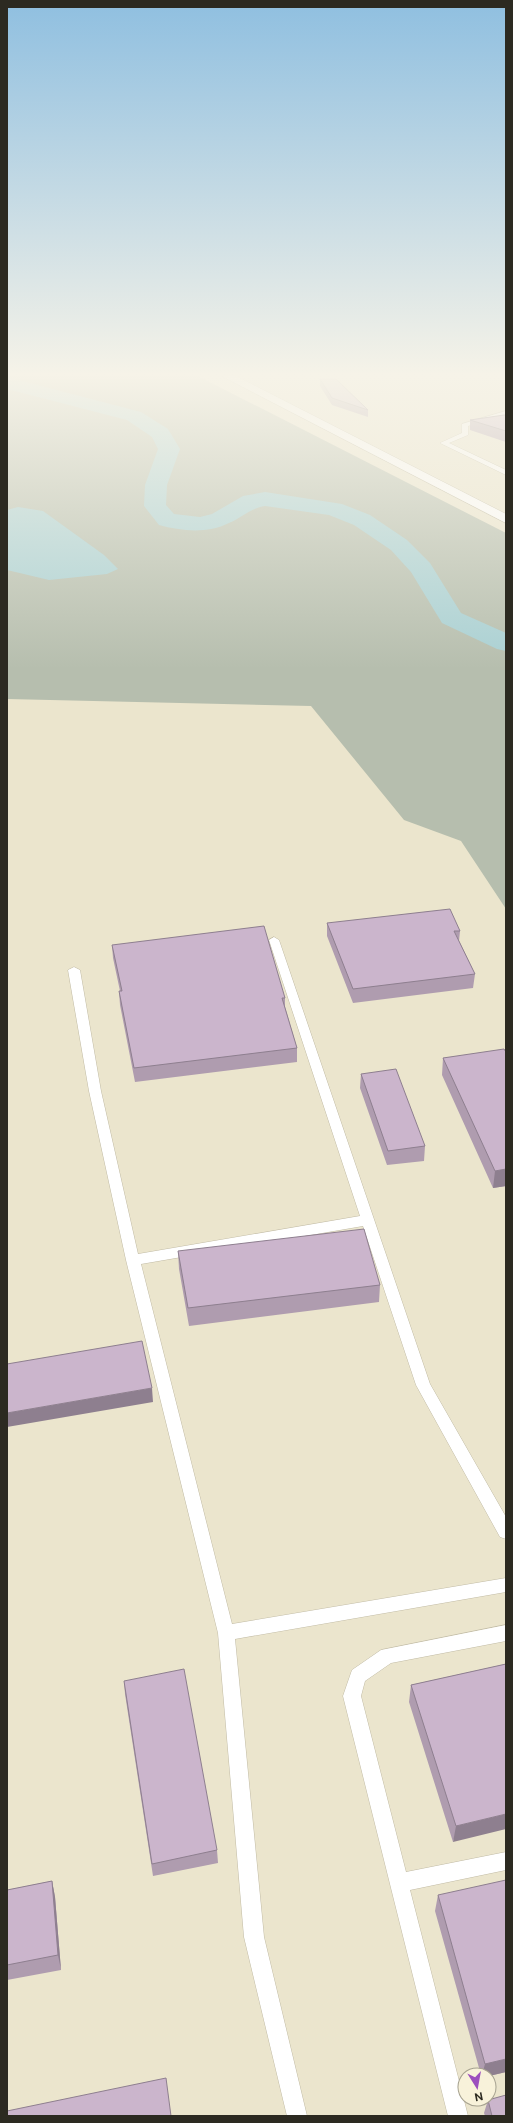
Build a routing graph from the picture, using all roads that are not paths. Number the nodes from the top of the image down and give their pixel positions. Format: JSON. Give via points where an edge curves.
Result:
{"nodes":[{"id":1,"x":413,"y":471,"type":"edge"},
{"id":2,"x":506,"y":519,"type":"edge"},
{"id":3,"x":274,"y":940,"type":"dead end"},
{"id":4,"x":74,"y":970,"type":"dead end"},
{"id":5,"x":367,"y":1220,"type":"junction"},
{"id":6,"x":133,"y":1260,"type":"junction"},
{"id":7,"x":506,"y":1532,"type":"edge"},
{"id":8,"x":506,"y":1585,"type":"edge"},
{"id":9,"x":226,"y":1633,"type":"junction"},
{"id":10,"x":506,"y":1633,"type":"edge"},
{"id":11,"x":506,"y":1861,"type":"edge"},
{"id":12,"x":399,"y":1883,"type":"junction"},
{"id":13,"x":297,"y":2116,"type":"edge"},
{"id":14,"x":458,"y":2116,"type":"edge"}],
"edges":[{"from":1,"to":2,"type":"street"},
{"from":3,"to":5,"type":"lane"},
{"from":4,"to":6,"type":"lane","via":[[95,1091]]},
{"from":5,"to":6,"type":"lane"},
{"from":5,"to":7,"type":"lane","via":[[423,1385]]},
{"from":6,"to":9,"type":"lane"},
{"from":8,"to":9,"type":"lane"},
{"from":9,"to":13,"type":"lane","via":[[254,1937]]},
{"from":10,"to":12,"type":"lane","via":[[387,1656],[358,1676],[352,1696]]},
{"from":11,"to":12,"type":"lane"},
{"from":12,"to":14,"type":"lane"}]}
